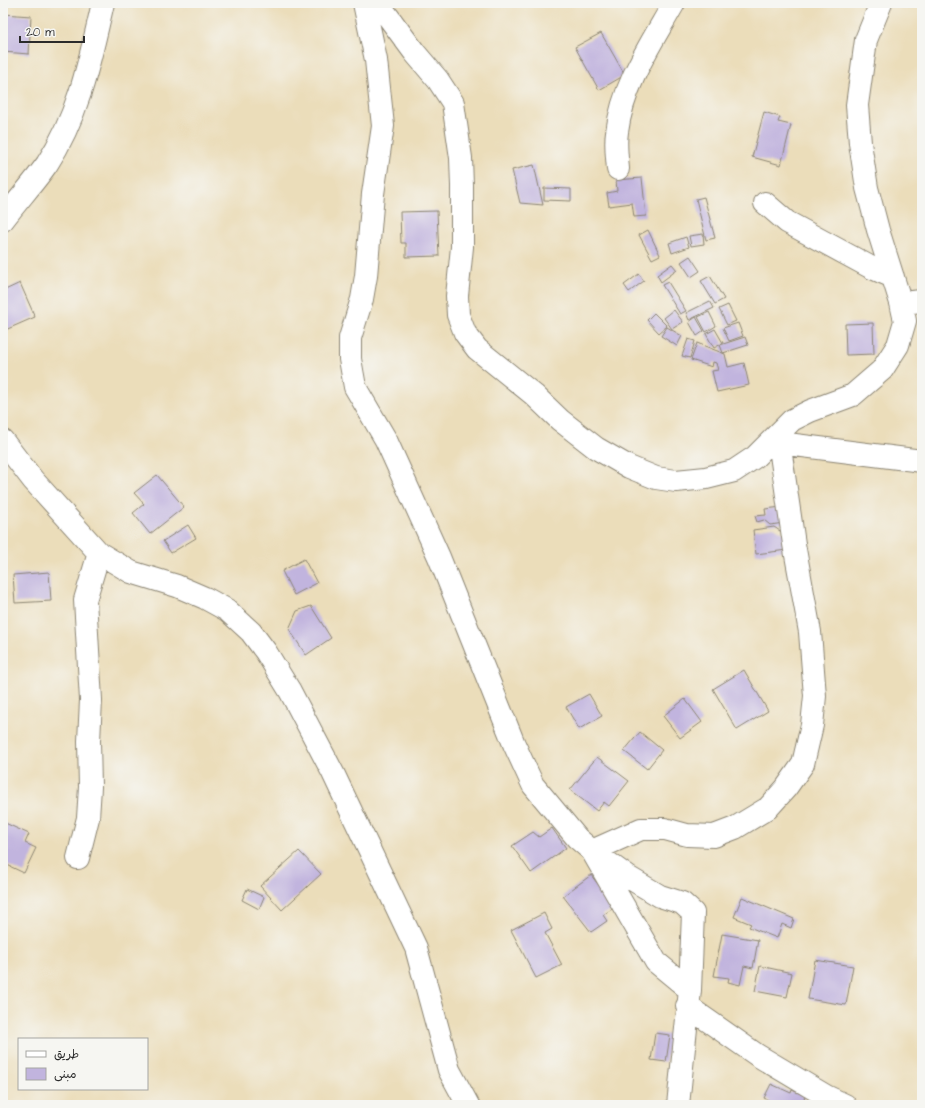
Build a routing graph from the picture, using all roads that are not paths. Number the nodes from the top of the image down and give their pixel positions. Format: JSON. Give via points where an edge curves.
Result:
{"nodes":[{"id":1,"x":103,"y":3,"type":"edge"},
{"id":2,"x":364,"y":3,"type":"edge"},
{"id":3,"x":378,"y":3,"type":"edge"},
{"id":4,"x":674,"y":3,"type":"edge"},
{"id":5,"x":881,"y":3,"type":"edge"},
{"id":6,"x":618,"y":169,"type":"dead end"},
{"id":7,"x":765,"y":203,"type":"dead end"},
{"id":8,"x":3,"y":220,"type":"edge"},
{"id":9,"x":893,"y":277,"type":"junction"},
{"id":10,"x":912,"y":302,"type":"edge"},
{"id":11,"x":779,"y":438,"type":"junction"},
{"id":12,"x":3,"y":441,"type":"edge"},
{"id":13,"x":922,"y":461,"type":"edge"},
{"id":14,"x":99,"y":553,"type":"junction"},
{"id":15,"x":592,"y":851,"type":"junction"},
{"id":16,"x":78,"y":858,"type":"dead end"},
{"id":17,"x":688,"y":998,"type":"junction"},
{"id":18,"x":468,"y":1105,"type":"edge"},
{"id":19,"x":678,"y":1105,"type":"edge"},
{"id":20,"x":845,"y":1105,"type":"edge"}],
"edges":[{"from":1,"to":8,"type":"street","via":[[85,80],[65,132],[46,165]]},
{"from":2,"to":15,"type":"street","via":[[377,68],[383,126],[373,194],[366,276],[350,338],[350,359],[355,387],[386,440],[440,557],[514,744],[533,785],[576,838]]},
{"from":3,"to":11,"type":"street","via":[[453,103],[461,158],[462,186],[458,315],[477,349],[596,448],[629,467],[656,478],[676,481],[706,478],[734,471]]},
{"from":4,"to":6,"type":"street","via":[[637,68],[623,101],[616,133]]},
{"from":5,"to":9,"type":"street","via":[[866,40],[858,105],[860,143],[867,188]]},
{"from":7,"to":9,"type":"street","via":[[787,222]]},
{"from":9,"to":10,"type":"street"},
{"from":10,"to":11,"type":"street","via":[[898,346],[882,370],[853,395],[792,420]]},
{"from":11,"to":13,"type":"street"},
{"from":11,"to":15,"type":"street","via":[[810,632],[815,696],[812,726],[803,764],[768,808],[735,828],[714,836],[687,835],[665,829],[641,829]]},
{"from":12,"to":14,"type":"street","via":[[33,480]]},
{"from":14,"to":16,"type":"street","via":[[85,600],[91,700],[90,787],[88,818]]},
{"from":14,"to":18,"type":"street","via":[[131,572],[176,586],[227,610],[251,632],[266,652],[290,691],[333,773],[416,948],[449,1070]]},
{"from":15,"to":17,"type":"street","via":[[656,962]]},
{"from":15,"to":17,"type":"street","via":[[628,877],[660,896],[682,903],[693,913]]},
{"from":17,"to":19,"type":"street"},
{"from":17,"to":20,"type":"street","via":[[757,1055]]}]}
